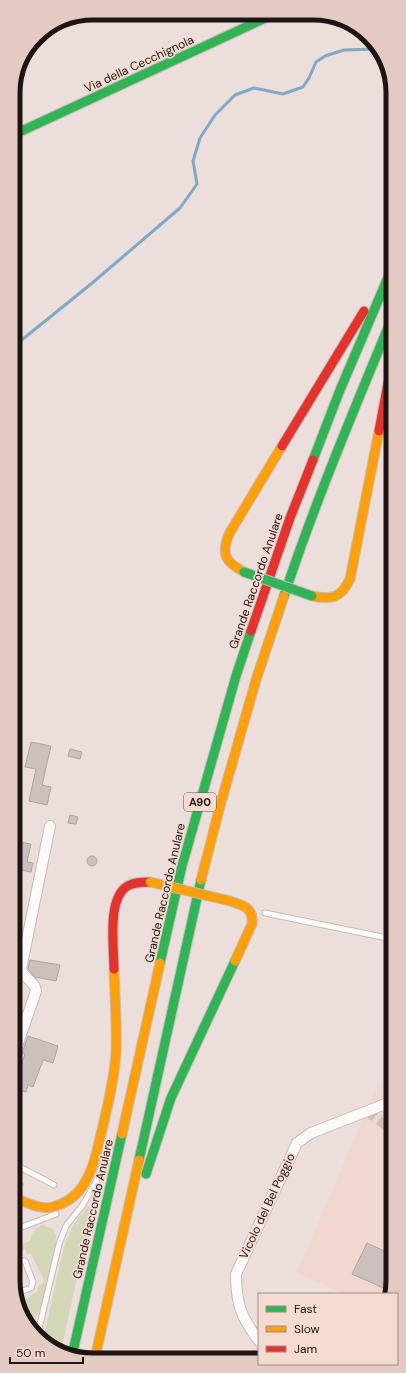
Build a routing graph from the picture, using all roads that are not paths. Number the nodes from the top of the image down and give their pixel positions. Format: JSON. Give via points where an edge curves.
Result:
{"nodes":[{"id":1,"x":261,"y":20,"type":"edge"},
{"id":2,"x":20,"y":133,"type":"edge"},
{"id":3,"x":386,"y":277,"type":"edge"},
{"id":4,"x":386,"y":282,"type":"edge"},
{"id":5,"x":386,"y":332,"type":"edge"},
{"id":6,"x":386,"y":393,"type":"edge"},
{"id":7,"x":50,"y":826,"type":"dead end"},
{"id":8,"x":265,"y":913,"type":"dead end"},
{"id":9,"x":386,"y":938,"type":"edge"},
{"id":10,"x":20,"y":1037,"type":"edge"},
{"id":11,"x":139,"y":1060,"type":"junction"},
{"id":12,"x":386,"y":1104,"type":"edge"},
{"id":13,"x":120,"y":1117,"type":"dead end"},
{"id":14,"x":111,"y":1143,"type":"dead end"},
{"id":15,"x":20,"y":1167,"type":"edge"},
{"id":16,"x":54,"y":1185,"type":"dead end"},
{"id":17,"x":20,"y":1199,"type":"edge"},
{"id":18,"x":82,"y":1206,"type":"junction"},
{"id":19,"x":75,"y":1208,"type":"dead end"},
{"id":20,"x":62,"y":1212,"type":"dead end"},
{"id":21,"x":20,"y":1228,"type":"edge"},
{"id":22,"x":20,"y":1260,"type":"edge"},
{"id":23,"x":116,"y":1264,"type":"junction"},
{"id":24,"x":21,"y":1292,"type":"edge"},
{"id":25,"x":40,"y":1328,"type":"edge"},
{"id":26,"x":258,"y":1340,"type":"edge"},
{"id":27,"x":73,"y":1350,"type":"edge"},
{"id":28,"x":96,"y":1353,"type":"edge"}],
"edges":[{"from":1,"to":2,"type":"main road","name":"Via della Cecchignola"},
{"from":3,"to":6,"type":"main road","bridge":true,"via":[[230,534],[225,546],[227,560],[233,566],[324,599],[337,597],[344,591],[350,579]]},
{"from":4,"to":11,"type":"main road","name":"Grande Raccordo Anulare","number":"A90","via":[[340,390],[262,594],[182,866]]},
{"from":5,"to":23,"type":"main road","number":"A90","via":[[342,438],[300,550],[256,680],[200,884]]},
{"from":7,"to":10,"type":"street","via":[[21,969],[22,974],[34,984],[36,990]]},
{"from":8,"to":9,"type":"lane"},
{"from":11,"to":13,"type":"lane"},
{"from":11,"to":27,"type":"main road","name":"Grande Raccordo Anulare","number":"A90"},
{"from":12,"to":26,"type":"street","name":"Vicolo del Bel Poggio","via":[[311,1132],[297,1143],[236,1274],[239,1306],[247,1325]]},
{"from":14,"to":18,"type":"lane","via":[[98,1177]]},
{"from":15,"to":16,"type":"lane"},
{"from":17,"to":23,"type":"main road","bridge":true,"via":[[44,1207],[61,1204],[79,1191],[91,1170],[105,1119],[115,1064],[113,918],[115,905],[124,887],[133,883],[150,882],[244,906],[253,915],[252,924],[171,1098]]},
{"from":18,"to":19,"type":"lane"},
{"from":18,"to":25,"type":"lane","via":[[66,1226],[58,1244]]},
{"from":20,"to":21,"type":"lane"},
{"from":22,"to":24,"type":"lane","via":[[25,1261],[33,1282],[31,1288]]},
{"from":23,"to":28,"type":"main road","number":"A90"}]}
